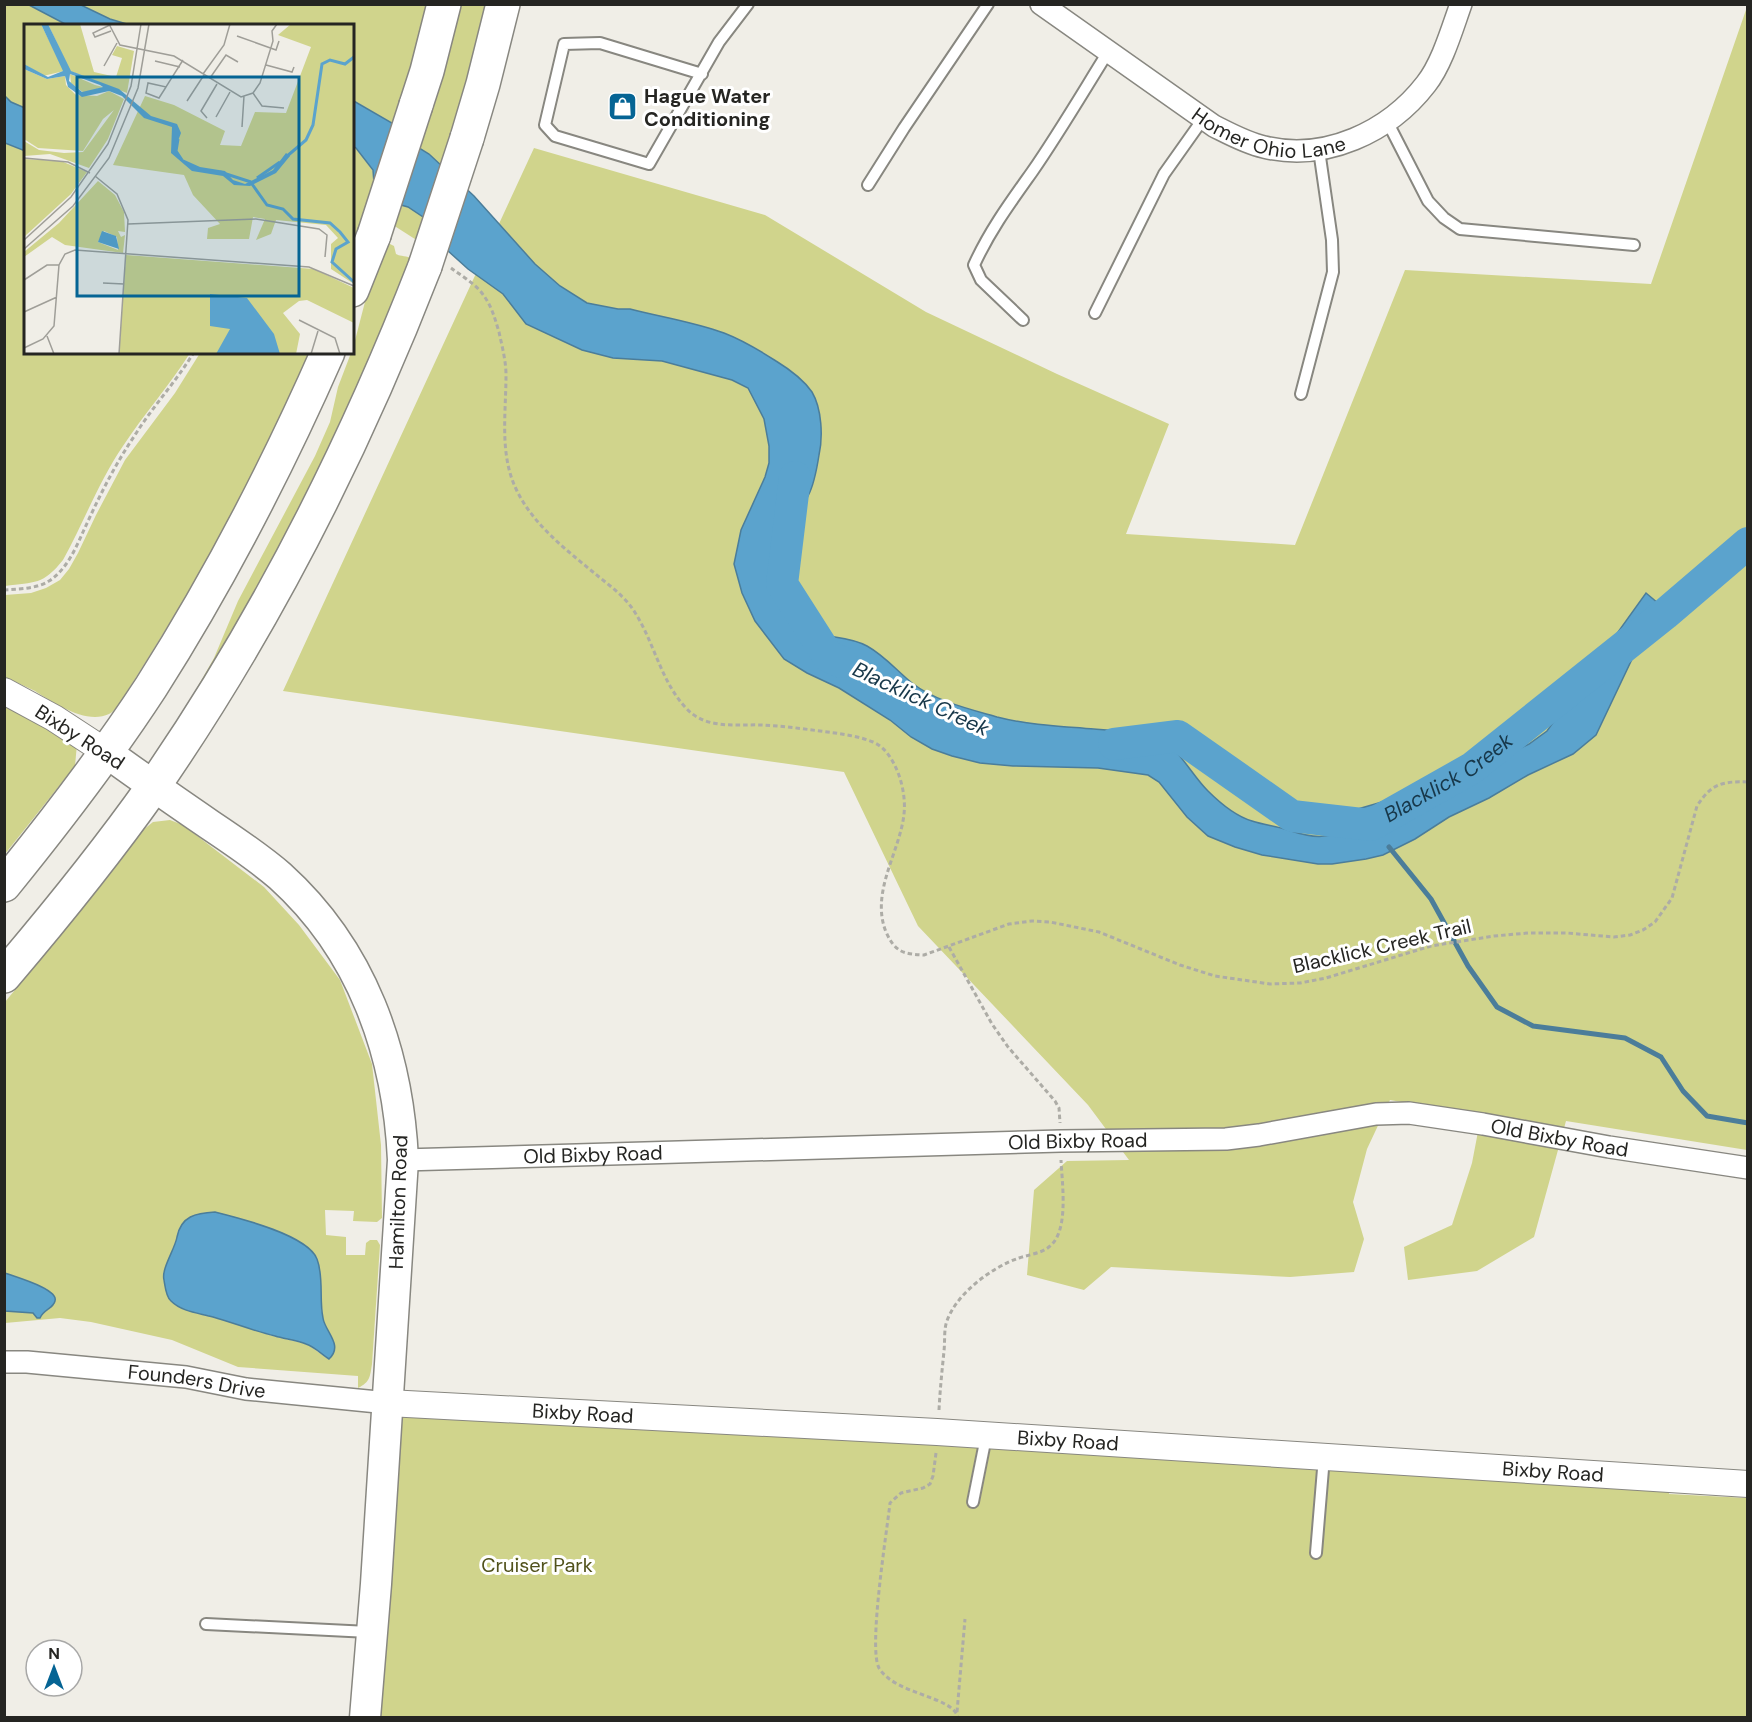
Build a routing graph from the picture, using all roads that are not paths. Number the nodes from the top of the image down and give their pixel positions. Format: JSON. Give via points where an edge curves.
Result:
{"nodes":[{"id":1,"x":444,"y":4,"type":"edge"},
{"id":2,"x":503,"y":4,"type":"edge"},
{"id":3,"x":748,"y":4,"type":"edge"},
{"id":4,"x":988,"y":4,"type":"edge"},
{"id":5,"x":1461,"y":4,"type":"edge"},
{"id":6,"x":1045,"y":6,"type":"edge"},
{"id":7,"x":1108,"y":52,"type":"junction"},
{"id":8,"x":702,"y":74,"type":"junction"},
{"id":9,"x":1203,"y":118,"type":"junction"},
{"id":10,"x":1387,"y":121,"type":"junction"},
{"id":11,"x":1318,"y":150,"type":"junction"},
{"id":12,"x":868,"y":185,"type":"dead end"},
{"id":13,"x":1634,"y":245,"type":"dead end"},
{"id":14,"x":354,"y":285,"type":"edge"},
{"id":15,"x":1095,"y":313,"type":"dead end"},
{"id":16,"x":1023,"y":320,"type":"dead end"},
{"id":17,"x":327,"y":354,"type":"edge"},
{"id":18,"x":1301,"y":394,"type":"dead end"},
{"id":19,"x":4,"y":691,"type":"edge"},
{"id":20,"x":106,"y":752,"type":"junction"},
{"id":21,"x":153,"y":787,"type":"junction"},
{"id":22,"x":4,"y":885,"type":"edge"},
{"id":23,"x":4,"y":976,"type":"edge"},
{"id":24,"x":403,"y":1160,"type":"junction"},
{"id":25,"x":1748,"y":1168,"type":"edge"},
{"id":26,"x":4,"y":1362,"type":"edge"},
{"id":27,"x":388,"y":1403,"type":"junction"},
{"id":28,"x":984,"y":1447,"type":"dead end"},
{"id":29,"x":1324,"y":1457,"type":"junction"},
{"id":30,"x":1748,"y":1484,"type":"edge"},
{"id":31,"x":973,"y":1502,"type":"dead end"},
{"id":32,"x":1316,"y":1553,"type":"dead end"},
{"id":33,"x":206,"y":1624,"type":"dead end"},
{"id":34,"x":372,"y":1633,"type":"junction"},
{"id":35,"x":366,"y":1718,"type":"edge"}],
"edges":[{"from":1,"to":14,"type":"main road","bridge":true,"via":[[427,71]]},
{"from":2,"to":21,"type":"main road","bridge":true,"via":[[467,138],[396,341],[301,543],[251,634]]},
{"from":3,"to":8,"type":"lane","via":[[719,42]]},
{"from":4,"to":12,"type":"lane"},
{"from":5,"to":10,"type":"street","name":"Homer Ohio Lane","via":[[1446,47],[1427,83]]},
{"from":6,"to":7,"type":"street","name":"Homer Ohio Lane"},
{"from":7,"to":9,"type":"street","name":"Homer Ohio Lane"},
{"from":7,"to":16,"type":"lane","via":[[995,224],[974,265],[981,280]]},
{"from":8,"to":8,"type":"lane","via":[[600,44],[564,44],[545,125],[555,136],[649,164]]},
{"from":9,"to":11,"type":"street","name":"Homer Ohio Lane","via":[[1238,138],[1264,147]]},
{"from":9,"to":15,"type":"lane","via":[[1164,174]]},
{"from":10,"to":11,"type":"street","name":"Homer Ohio Lane","via":[[1356,139]]},
{"from":10,"to":13,"type":"lane","via":[[1428,201],[1444,219],[1460,229]]},
{"from":11,"to":18,"type":"lane","via":[[1333,272]]},
{"from":17,"to":20,"type":"main road","via":[[243,529],[192,619]]},
{"from":19,"to":20,"type":"street","name":"Bixby Road"},
{"from":20,"to":21,"type":"main road","name":"Bixby Road"},
{"from":20,"to":22,"type":"main road"},
{"from":21,"to":23,"type":"main road"},
{"from":21,"to":24,"type":"main road","name":"Hamilton Road","via":[[279,875],[319,916],[337,942],[380,1029],[397,1096]]},
{"from":24,"to":25,"type":"street","name":"Old Bixby Road","via":[[1226,1139],[1376,1114],[1409,1113]]},
{"from":24,"to":27,"type":"main road","name":"Hamilton Road"},
{"from":26,"to":27,"type":"street","name":"Founders Drive","via":[[186,1377],[246,1389]]},
{"from":27,"to":29,"type":"street","name":"Bixby Road"},
{"from":27,"to":34,"type":"main road","name":"Hamilton Road"},
{"from":28,"to":31,"type":"lane"},
{"from":29,"to":30,"type":"street","name":"Bixby Road"},
{"from":29,"to":32,"type":"lane"},
{"from":33,"to":34,"type":"lane"},
{"from":34,"to":35,"type":"main road","name":"Hamilton Road"}]}
